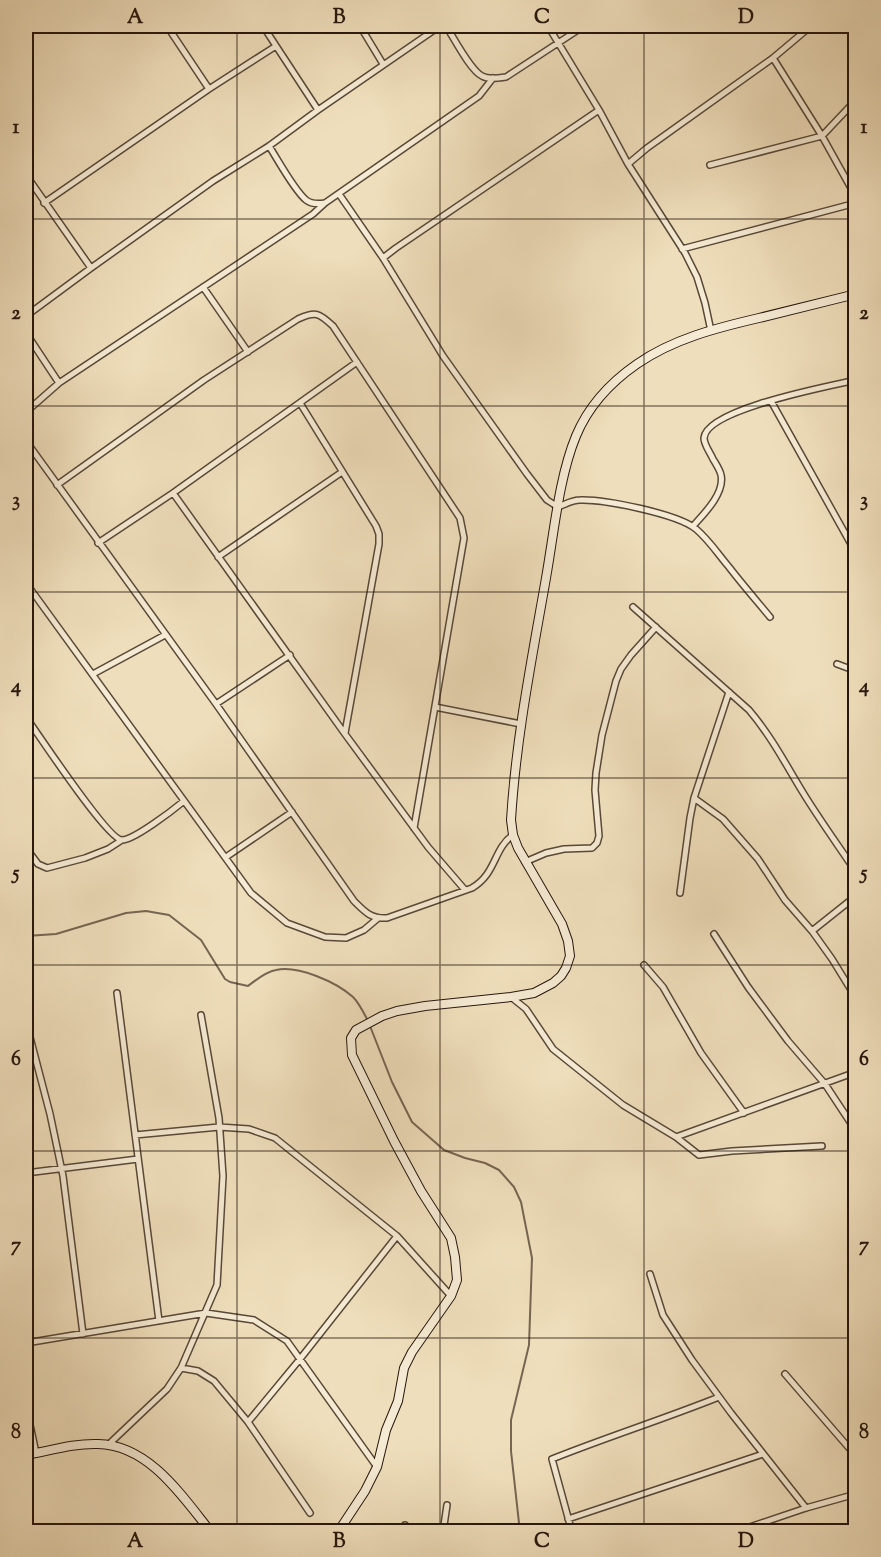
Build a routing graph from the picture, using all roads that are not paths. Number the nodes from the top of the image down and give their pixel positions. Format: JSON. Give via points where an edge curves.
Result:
{"nodes":[{"id":1,"x":167,"y":26,"type":"edge"},
{"id":2,"x":263,"y":26,"type":"edge"},
{"id":3,"x":360,"y":26,"type":"edge"},
{"id":4,"x":440,"y":26,"type":"edge"},
{"id":5,"x":446,"y":26,"type":"edge"},
{"id":6,"x":548,"y":26,"type":"edge"},
{"id":7,"x":584,"y":26,"type":"edge"},
{"id":8,"x":796,"y":26,"type":"edge"},
{"id":9,"x":811,"y":26,"type":"edge"},
{"id":10,"x":804,"y":32,"type":"junction"},
{"id":11,"x":559,"y":43,"type":"junction"},
{"id":12,"x":276,"y":46,"type":"junction"},
{"id":13,"x":773,"y":58,"type":"junction"},
{"id":14,"x":383,"y":64,"type":"junction"},
{"id":15,"x":493,"y":78,"type":"junction"},
{"id":16,"x":209,"y":89,"type":"junction"},
{"id":17,"x":855,"y":100,"type":"edge"},
{"id":18,"x":318,"y":110,"type":"junction"},
{"id":19,"x":599,"y":110,"type":"junction"},
{"id":20,"x":822,"y":136,"type":"junction"},
{"id":21,"x":269,"y":146,"type":"junction"},
{"id":22,"x":628,"y":164,"type":"junction"},
{"id":23,"x":710,"y":165,"type":"dead end"},
{"id":24,"x":26,"y":175,"type":"edge"},
{"id":25,"x":339,"y":194,"type":"junction"},
{"id":26,"x":855,"y":197,"type":"edge"},
{"id":27,"x":855,"y":202,"type":"edge"},
{"id":28,"x":44,"y":203,"type":"junction"},
{"id":29,"x":326,"y":203,"type":"junction"},
{"id":30,"x":682,"y":249,"type":"junction"},
{"id":31,"x":383,"y":258,"type":"junction"},
{"id":32,"x":91,"y":268,"type":"junction"},
{"id":33,"x":203,"y":287,"type":"junction"},
{"id":34,"x":855,"y":294,"type":"edge"},
{"id":35,"x":26,"y":316,"type":"edge"},
{"id":36,"x":711,"y":331,"type":"junction"},
{"id":37,"x":26,"y":333,"type":"edge"},
{"id":38,"x":248,"y":352,"type":"junction"},
{"id":39,"x":357,"y":362,"type":"junction"},
{"id":40,"x":854,"y":382,"type":"edge"},
{"id":41,"x":59,"y":383,"type":"junction"},
{"id":42,"x":771,"y":401,"type":"junction"},
{"id":43,"x":300,"y":403,"type":"junction"},
{"id":44,"x":26,"y":412,"type":"edge"},
{"id":45,"x":26,"y":441,"type":"edge"},
{"id":46,"x":342,"y":472,"type":"junction"},
{"id":47,"x":57,"y":485,"type":"junction"},
{"id":48,"x":173,"y":493,"type":"junction"},
{"id":49,"x":558,"y":507,"type":"junction"},
{"id":50,"x":693,"y":526,"type":"junction"},
{"id":51,"x":98,"y":543,"type":"junction"},
{"id":52,"x":855,"y":553,"type":"edge"},
{"id":53,"x":218,"y":557,"type":"junction"},
{"id":54,"x":26,"y":583,"type":"edge"},
{"id":55,"x":633,"y":607,"type":"dead end"},
{"id":56,"x":770,"y":617,"type":"dead end"},
{"id":57,"x":656,"y":627,"type":"junction"},
{"id":58,"x":165,"y":634,"type":"junction"},
{"id":59,"x":290,"y":655,"type":"junction"},
{"id":60,"x":837,"y":664,"type":"dead end"},
{"id":61,"x":855,"y":671,"type":"edge"},
{"id":62,"x":93,"y":674,"type":"junction"},
{"id":63,"x":729,"y":692,"type":"junction"},
{"id":64,"x":216,"y":704,"type":"junction"},
{"id":65,"x":435,"y":707,"type":"junction"},
{"id":66,"x":26,"y":717,"type":"edge"},
{"id":67,"x":521,"y":724,"type":"junction"},
{"id":68,"x":345,"y":734,"type":"junction"},
{"id":69,"x":694,"y":798,"type":"junction"},
{"id":70,"x":184,"y":801,"type":"junction"},
{"id":71,"x":291,"y":812,"type":"junction"},
{"id":72,"x":414,"y":828,"type":"junction"},
{"id":73,"x":513,"y":835,"type":"junction"},
{"id":74,"x":122,"y":840,"type":"junction"},
{"id":75,"x":26,"y":848,"type":"edge"},
{"id":76,"x":226,"y":857,"type":"junction"},
{"id":77,"x":525,"y":862,"type":"junction"},
{"id":78,"x":855,"y":872,"type":"edge"},
{"id":79,"x":465,"y":890,"type":"junction"},
{"id":80,"x":680,"y":893,"type":"dead end"},
{"id":81,"x":855,"y":896,"type":"edge"},
{"id":82,"x":377,"y":919,"type":"junction"},
{"id":83,"x":812,"y":931,"type":"junction"},
{"id":84,"x":714,"y":934,"type":"dead end"},
{"id":85,"x":644,"y":965,"type":"dead end"},
{"id":86,"x":117,"y":993,"type":"dead end"},
{"id":87,"x":511,"y":997,"type":"junction"},
{"id":88,"x":855,"y":998,"type":"edge"},
{"id":89,"x":201,"y":1015,"type":"dead end"},
{"id":90,"x":26,"y":1022,"type":"edge"},
{"id":91,"x":855,"y":1072,"type":"edge"},
{"id":92,"x":825,"y":1084,"type":"junction"},
{"id":93,"x":744,"y":1113,"type":"junction"},
{"id":94,"x":219,"y":1127,"type":"junction"},
{"id":95,"x":855,"y":1131,"type":"edge"},
{"id":96,"x":135,"y":1135,"type":"junction"},
{"id":97,"x":676,"y":1137,"type":"junction"},
{"id":98,"x":822,"y":1146,"type":"dead end"},
{"id":99,"x":138,"y":1160,"type":"junction"},
{"id":100,"x":62,"y":1169,"type":"junction"},
{"id":101,"x":26,"y":1173,"type":"edge"},
{"id":102,"x":397,"y":1236,"type":"junction"},
{"id":103,"x":650,"y":1274,"type":"dead end"},
{"id":104,"x":451,"y":1296,"type":"junction"},
{"id":105,"x":206,"y":1313,"type":"junction"},
{"id":106,"x":159,"y":1321,"type":"junction"},
{"id":107,"x":82,"y":1334,"type":"junction"},
{"id":108,"x":26,"y":1343,"type":"edge"},
{"id":109,"x":300,"y":1359,"type":"junction"},
{"id":110,"x":181,"y":1368,"type":"junction"},
{"id":111,"x":785,"y":1374,"type":"dead end"},
{"id":112,"x":719,"y":1397,"type":"junction"},
{"id":113,"x":26,"y":1406,"type":"edge"},
{"id":114,"x":248,"y":1422,"type":"junction"},
{"id":115,"x":108,"y":1445,"type":"junction"},
{"id":116,"x":36,"y":1454,"type":"junction"},
{"id":117,"x":763,"y":1454,"type":"junction"},
{"id":118,"x":26,"y":1455,"type":"edge"},
{"id":119,"x":855,"y":1456,"type":"edge"},
{"id":120,"x":377,"y":1467,"type":"junction"},
{"id":121,"x":855,"y":1494,"type":"edge"},
{"id":122,"x":447,"y":1505,"type":"dead end"},
{"id":123,"x":806,"y":1508,"type":"junction"},
{"id":124,"x":310,"y":1514,"type":"dead end"},
{"id":125,"x":568,"y":1519,"type":"junction"},
{"id":126,"x":211,"y":1532,"type":"edge"},
{"id":127,"x":338,"y":1532,"type":"edge"},
{"id":128,"x":443,"y":1532,"type":"edge"},
{"id":129,"x":572,"y":1532,"type":"edge"},
{"id":130,"x":735,"y":1532,"type":"edge"}],
"edges":[{"from":1,"to":16,"type":"street"},
{"from":2,"to":12,"type":"street"},
{"from":3,"to":14,"type":"street"},
{"from":4,"to":14,"type":"street"},
{"from":5,"to":15,"type":"street","via":[[469,63],[482,76]]},
{"from":6,"to":11,"type":"street"},
{"from":7,"to":11,"type":"street"},
{"from":8,"to":10,"type":"street"},
{"from":9,"to":10,"type":"street"},
{"from":10,"to":13,"type":"street"},
{"from":11,"to":15,"type":"street","via":[[506,77]]},
{"from":11,"to":19,"type":"street"},
{"from":12,"to":16,"type":"street"},
{"from":12,"to":18,"type":"street"},
{"from":13,"to":20,"type":"street"},
{"from":13,"to":22,"type":"street"},
{"from":14,"to":18,"type":"street"},
{"from":15,"to":25,"type":"street","via":[[480,96]]},
{"from":16,"to":28,"type":"street"},
{"from":17,"to":20,"type":"street"},
{"from":18,"to":21,"type":"street"},
{"from":19,"to":22,"type":"street"},
{"from":19,"to":31,"type":"street"},
{"from":20,"to":23,"type":"street"},
{"from":20,"to":26,"type":"street"},
{"from":21,"to":29,"type":"street","via":[[306,200]]},
{"from":21,"to":32,"type":"street"},
{"from":22,"to":30,"type":"street"},
{"from":24,"to":28,"type":"street"},
{"from":25,"to":29,"type":"street"},
{"from":25,"to":31,"type":"street"},
{"from":27,"to":30,"type":"street"},
{"from":28,"to":32,"type":"street"},
{"from":29,"to":33,"type":"street"},
{"from":30,"to":36,"type":"street","via":[[697,277]]},
{"from":31,"to":49,"type":"street","via":[[443,356],[527,474],[547,500]]},
{"from":32,"to":35,"type":"street"},
{"from":33,"to":38,"type":"street"},
{"from":33,"to":41,"type":"street"},
{"from":34,"to":36,"type":"street"},
{"from":36,"to":49,"type":"street","via":[[658,350],[610,385],[576,435]]},
{"from":37,"to":41,"type":"street"},
{"from":38,"to":39,"type":"street","via":[[298,319],[309,314],[322,315]]},
{"from":38,"to":47,"type":"street"},
{"from":39,"to":43,"type":"street"},
{"from":39,"to":65,"type":"street","via":[[462,526],[464,538]]},
{"from":40,"to":42,"type":"street"},
{"from":41,"to":44,"type":"street"},
{"from":42,"to":50,"type":"street","via":[[738,411],[709,427],[705,444],[722,477],[714,501]]},
{"from":42,"to":52,"type":"street"},
{"from":43,"to":46,"type":"street"},
{"from":43,"to":48,"type":"street"},
{"from":45,"to":47,"type":"street"},
{"from":46,"to":53,"type":"street"},
{"from":46,"to":68,"type":"street","via":[[379,534]]},
{"from":47,"to":51,"type":"street"},
{"from":48,"to":51,"type":"street"},
{"from":48,"to":53,"type":"street"},
{"from":49,"to":50,"type":"street","via":[[583,500],[614,503]]},
{"from":49,"to":67,"type":"street"},
{"from":50,"to":56,"type":"street"},
{"from":51,"to":58,"type":"street"},
{"from":53,"to":59,"type":"street"},
{"from":54,"to":62,"type":"street"},
{"from":55,"to":57,"type":"street"},
{"from":57,"to":63,"type":"street"},
{"from":57,"to":77,"type":"street","via":[[631,655],[616,681],[596,772],[597,843],[592,848],[564,849]]},
{"from":58,"to":62,"type":"street"},
{"from":58,"to":64,"type":"street"},
{"from":59,"to":64,"type":"street"},
{"from":59,"to":68,"type":"street"},
{"from":60,"to":61,"type":"street"},
{"from":62,"to":70,"type":"street"},
{"from":63,"to":69,"type":"street"},
{"from":63,"to":78,"type":"street","via":[[762,725]]},
{"from":64,"to":71,"type":"street"},
{"from":65,"to":67,"type":"street"},
{"from":65,"to":72,"type":"street"},
{"from":66,"to":74,"type":"street","via":[[98,819]]},
{"from":67,"to":73,"type":"street","via":[[512,803]]},
{"from":68,"to":72,"type":"street"},
{"from":69,"to":80,"type":"street"},
{"from":69,"to":83,"type":"street","via":[[723,819]]},
{"from":70,"to":74,"type":"street","via":[[143,831]]},
{"from":70,"to":76,"type":"street"},
{"from":71,"to":76,"type":"street"},
{"from":71,"to":82,"type":"street","via":[[354,901]]},
{"from":72,"to":79,"type":"street"},
{"from":73,"to":77,"type":"street"},
{"from":73,"to":79,"type":"street","via":[[482,882]]},
{"from":74,"to":75,"type":"street","via":[[85,858],[47,868],[38,864]]},
{"from":76,"to":82,"type":"street","via":[[251,893],[287,923],[325,937],[346,938]]},
{"from":77,"to":87,"type":"street","via":[[562,924],[570,956],[561,976],[553,982],[534,993]]},
{"from":79,"to":82,"type":"street"},
{"from":81,"to":83,"type":"street"},
{"from":83,"to":88,"type":"street"},
{"from":84,"to":92,"type":"street","via":[[748,987]]},
{"from":85,"to":93,"type":"street","via":[[663,987],[701,1053]]},
{"from":86,"to":96,"type":"street"},
{"from":87,"to":97,"type":"street","via":[[526,1009],[553,1049],[623,1105]]},
{"from":87,"to":104,"type":"street","via":[[397,1011],[356,1030],[351,1038],[352,1055],[360,1074],[421,1191],[451,1238],[457,1280]]},
{"from":89,"to":94,"type":"street"},
{"from":90,"to":100,"type":"street"},
{"from":91,"to":92,"type":"street"},
{"from":92,"to":93,"type":"street"},
{"from":92,"to":95,"type":"street"},
{"from":93,"to":97,"type":"street"},
{"from":94,"to":96,"type":"street"},
{"from":94,"to":102,"type":"street","via":[[249,1129],[275,1138]]},
{"from":94,"to":105,"type":"street","via":[[223,1176],[217,1285]]},
{"from":96,"to":99,"type":"street"},
{"from":97,"to":98,"type":"street","via":[[699,1155]]},
{"from":99,"to":100,"type":"street"},
{"from":99,"to":106,"type":"street"},
{"from":100,"to":101,"type":"street"},
{"from":100,"to":107,"type":"street"},
{"from":102,"to":104,"type":"street"},
{"from":102,"to":109,"type":"street"},
{"from":103,"to":112,"type":"street","via":[[663,1315]]},
{"from":104,"to":120,"type":"street","via":[[404,1368]]},
{"from":105,"to":106,"type":"street"},
{"from":105,"to":109,"type":"street","via":[[254,1320],[288,1341]]},
{"from":105,"to":110,"type":"street"},
{"from":106,"to":107,"type":"street"},
{"from":107,"to":108,"type":"street"},
{"from":109,"to":114,"type":"street"},
{"from":109,"to":120,"type":"street"},
{"from":110,"to":114,"type":"street","via":[[198,1371],[214,1381]]},
{"from":110,"to":115,"type":"street","via":[[167,1389]]},
{"from":111,"to":119,"type":"street"},
{"from":112,"to":117,"type":"street"},
{"from":112,"to":125,"type":"street","via":[[552,1459]]},
{"from":113,"to":116,"type":"street"},
{"from":114,"to":124,"type":"street"},
{"from":115,"to":116,"type":"street","via":[[75,1446]]},
{"from":115,"to":126,"type":"street","via":[[129,1451],[157,1469]]},
{"from":116,"to":118,"type":"street"},
{"from":117,"to":123,"type":"street"},
{"from":117,"to":125,"type":"street"},
{"from":120,"to":127,"type":"street"},
{"from":121,"to":123,"type":"street"},
{"from":122,"to":128,"type":"street"},
{"from":123,"to":130,"type":"street"},
{"from":125,"to":129,"type":"street"}]}
